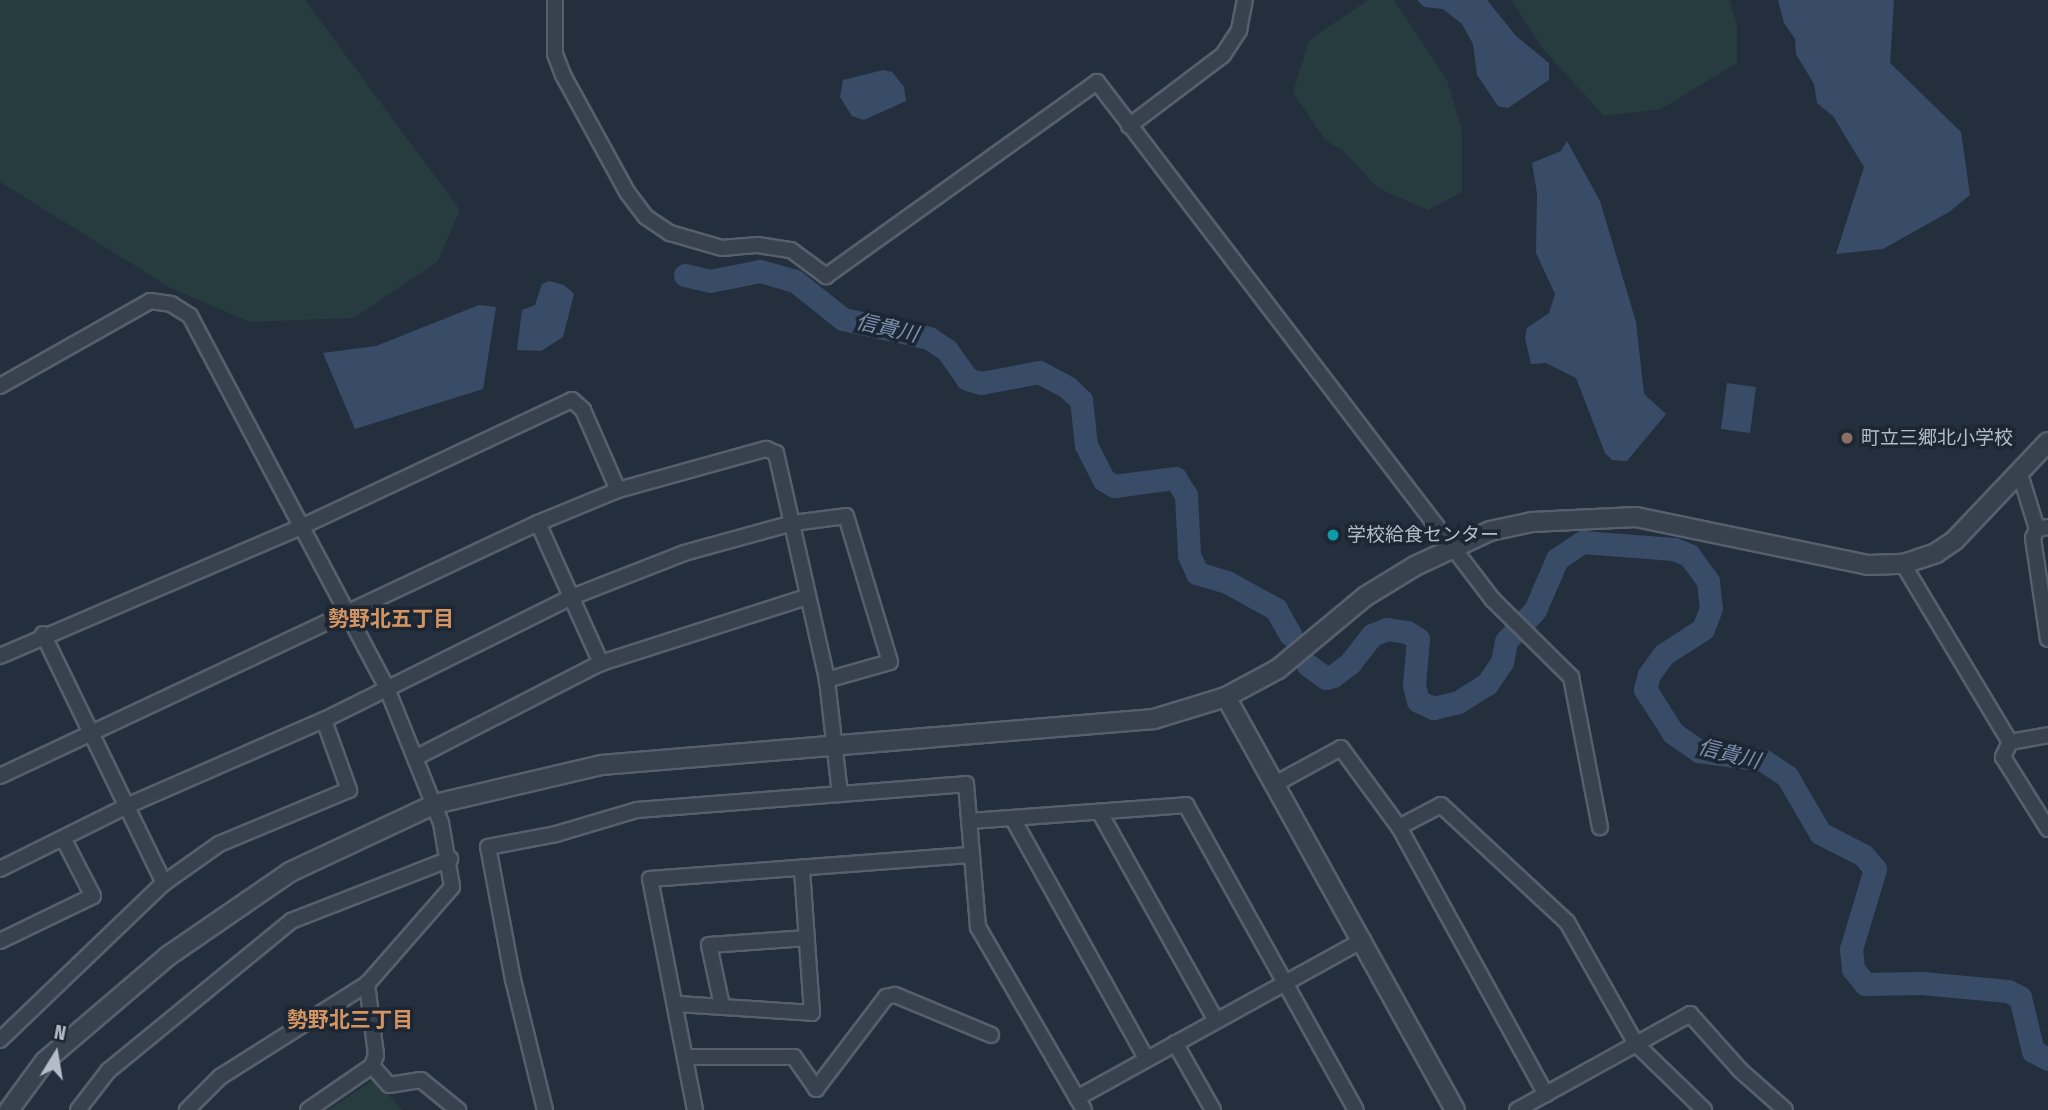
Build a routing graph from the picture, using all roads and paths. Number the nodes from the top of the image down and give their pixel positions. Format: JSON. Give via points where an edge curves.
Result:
{"nodes":[{"id":1,"x":555,"y":0,"type":"edge"},
{"id":2,"x":1245,"y":0,"type":"edge"},
{"id":3,"x":1129,"y":126,"type":"junction"},
{"id":4,"x":0,"y":386,"type":"edge"},
{"id":5,"x":2048,"y":442,"type":"edge"},
{"id":6,"x":2020,"y":474,"type":"junction"},
{"id":7,"x":618,"y":490,"type":"junction"},
{"id":8,"x":538,"y":523,"type":"junction"},
{"id":9,"x":793,"y":523,"type":"junction"},
{"id":10,"x":303,"y":526,"type":"junction"},
{"id":11,"x":2042,"y":528,"type":"edge"},
{"id":12,"x":1454,"y":546,"type":"junction"},
{"id":13,"x":1903,"y":564,"type":"junction"},
{"id":14,"x":2045,"y":596,"type":"edge"},
{"id":15,"x":572,"y":597,"type":"junction"},
{"id":16,"x":807,"y":597,"type":"junction"},
{"id":17,"x":348,"y":613,"type":"junction"},
{"id":18,"x":43,"y":634,"type":"junction"},
{"id":19,"x":2048,"y":639,"type":"edge"},
{"id":20,"x":0,"y":656,"type":"edge"},
{"id":21,"x":601,"y":663,"type":"junction"},
{"id":22,"x":827,"y":680,"type":"junction"},
{"id":23,"x":386,"y":686,"type":"junction"},
{"id":24,"x":1226,"y":697,"type":"junction"},
{"id":25,"x":324,"y":720,"type":"junction"},
{"id":26,"x":94,"y":732,"type":"junction"},
{"id":27,"x":2048,"y":735,"type":"edge"},
{"id":28,"x":2010,"y":742,"type":"junction"},
{"id":29,"x":837,"y":745,"type":"junction"},
{"id":30,"x":415,"y":758,"type":"junction"},
{"id":31,"x":0,"y":776,"type":"edge"},
{"id":32,"x":1275,"y":783,"type":"junction"},
{"id":33,"x":840,"y":794,"type":"junction"},
{"id":34,"x":435,"y":804,"type":"junction"},
{"id":35,"x":129,"y":805,"type":"junction"},
{"id":36,"x":2041,"y":805,"type":"edge"},
{"id":37,"x":1100,"y":813,"type":"junction"},
{"id":38,"x":1013,"y":819,"type":"junction"},
{"id":39,"x":970,"y":821,"type":"junction"},
{"id":40,"x":1399,"y":827,"type":"junction"},
{"id":41,"x":1600,"y":827,"type":"dead end"},
{"id":42,"x":2048,"y":829,"type":"edge"},
{"id":43,"x":64,"y":840,"type":"junction"},
{"id":44,"x":972,"y":855,"type":"junction"},
{"id":45,"x":450,"y":859,"type":"junction"},
{"id":46,"x":0,"y":869,"type":"edge"},
{"id":47,"x":802,"y":870,"type":"junction"},
{"id":48,"x":164,"y":883,"type":"junction"},
{"id":49,"x":807,"y":938,"type":"junction"},
{"id":50,"x":1363,"y":940,"type":"junction"},
{"id":51,"x":0,"y":941,"type":"edge"},
{"id":52,"x":1286,"y":981,"type":"junction"},
{"id":53,"x":367,"y":984,"type":"junction"},
{"id":54,"x":678,"y":1004,"type":"junction"},
{"id":55,"x":722,"y":1006,"type":"junction"},
{"id":56,"x":1215,"y":1019,"type":"junction"},
{"id":57,"x":991,"y":1035,"type":"dead end"},
{"id":58,"x":0,"y":1040,"type":"edge"},
{"id":59,"x":1175,"y":1043,"type":"junction"},
{"id":60,"x":1636,"y":1044,"type":"junction"},
{"id":61,"x":688,"y":1057,"type":"junction"},
{"id":62,"x":1146,"y":1058,"type":"junction"},
{"id":63,"x":372,"y":1066,"type":"junction"},
{"id":64,"x":1546,"y":1094,"type":"junction"},
{"id":65,"x":1081,"y":1104,"type":"edge"},
{"id":66,"x":9,"y":1110,"type":"edge"},
{"id":67,"x":78,"y":1110,"type":"edge"},
{"id":68,"x":187,"y":1110,"type":"edge"},
{"id":69,"x":308,"y":1110,"type":"edge"},
{"id":70,"x":458,"y":1110,"type":"edge"},
{"id":71,"x":545,"y":1110,"type":"edge"},
{"id":72,"x":695,"y":1110,"type":"edge"},
{"id":73,"x":1213,"y":1110,"type":"edge"},
{"id":74,"x":1356,"y":1110,"type":"edge"},
{"id":75,"x":1455,"y":1110,"type":"edge"},
{"id":76,"x":1517,"y":1110,"type":"edge"},
{"id":77,"x":1704,"y":1110,"type":"edge"},
{"id":78,"x":1785,"y":1110,"type":"edge"}],
"edges":[{"from":1,"to":3,"type":"street","via":[[555,54],[627,192],[646,217],[670,233],[722,248],[758,245],[791,250],[826,276],[1097,82]]},
{"from":2,"to":3,"type":"street","via":[[1239,30],[1223,55]]},
{"from":3,"to":12,"type":"street"},
{"from":4,"to":10,"type":"street","via":[[150,301],[171,304],[190,316]]},
{"from":5,"to":6,"type":"street"},
{"from":6,"to":11,"type":"street"},
{"from":6,"to":13,"type":"street","via":[[1955,540],[1936,553]]},
{"from":7,"to":8,"type":"street"},
{"from":7,"to":9,"type":"street","via":[[771,450],[776,453]]},
{"from":7,"to":10,"type":"street","via":[[583,410],[572,400]]},
{"from":8,"to":15,"type":"street"},
{"from":8,"to":17,"type":"street"},
{"from":9,"to":15,"type":"street","via":[[684,553]]},
{"from":9,"to":16,"type":"street"},
{"from":9,"to":22,"type":"street","via":[[846,516],[890,662]]},
{"from":10,"to":17,"type":"street"},
{"from":10,"to":18,"type":"street"},
{"from":11,"to":14,"type":"street","via":[[2033,538]]},
{"from":12,"to":13,"type":"street","via":[[1532,522],[1636,517],[1868,565]]},
{"from":12,"to":24,"type":"street","via":[[1366,596],[1278,669]]},
{"from":12,"to":41,"type":"street","via":[[1493,600],[1572,677]]},
{"from":13,"to":28,"type":"street"},
{"from":14,"to":19,"type":"street"},
{"from":15,"to":21,"type":"street"},
{"from":15,"to":23,"type":"street"},
{"from":16,"to":21,"type":"street"},
{"from":16,"to":22,"type":"street"},
{"from":17,"to":23,"type":"street"},
{"from":17,"to":26,"type":"street"},
{"from":18,"to":20,"type":"street"},
{"from":18,"to":26,"type":"street"},
{"from":21,"to":30,"type":"street"},
{"from":22,"to":29,"type":"street"},
{"from":23,"to":25,"type":"street"},
{"from":23,"to":30,"type":"street"},
{"from":24,"to":29,"type":"street","via":[[1154,719]]},
{"from":24,"to":32,"type":"street"},
{"from":25,"to":35,"type":"street"},
{"from":25,"to":48,"type":"street","via":[[349,790],[219,844]]},
{"from":26,"to":31,"type":"street"},
{"from":26,"to":35,"type":"street"},
{"from":27,"to":28,"type":"street"},
{"from":28,"to":36,"type":"street","via":[[2003,757]]},
{"from":29,"to":33,"type":"street"},
{"from":29,"to":34,"type":"street","via":[[601,765]]},
{"from":30,"to":34,"type":"street"},
{"from":32,"to":40,"type":"street","via":[[1341,748]]},
{"from":32,"to":50,"type":"street"},
{"from":33,"to":39,"type":"street","via":[[967,784]]},
{"from":33,"to":71,"type":"street","via":[[637,810],[556,834],[488,847],[513,981]]},
{"from":34,"to":45,"type":"street"},
{"from":34,"to":66,"type":"street","via":[[290,872],[168,956],[45,1061]]},
{"from":35,"to":43,"type":"street"},
{"from":35,"to":48,"type":"street"},
{"from":36,"to":42,"type":"street"},
{"from":37,"to":38,"type":"street"},
{"from":37,"to":52,"type":"street","via":[[1186,805]]},
{"from":37,"to":56,"type":"street"},
{"from":38,"to":39,"type":"street"},
{"from":38,"to":62,"type":"street"},
{"from":39,"to":44,"type":"street"},
{"from":40,"to":60,"type":"street","via":[[1441,805],[1567,922]]},
{"from":40,"to":64,"type":"street"},
{"from":43,"to":46,"type":"street"},
{"from":43,"to":51,"type":"street","via":[[93,896]]},
{"from":44,"to":47,"type":"street"},
{"from":44,"to":65,"type":"street","via":[[978,927]]},
{"from":45,"to":53,"type":"street","via":[[452,887]]},
{"from":45,"to":67,"type":"street","via":[[291,921],[108,1071]]},
{"from":47,"to":49,"type":"street"},
{"from":47,"to":54,"type":"street","via":[[650,879]]},
{"from":48,"to":58,"type":"street"},
{"from":49,"to":55,"type":"street","via":[[709,945]]},
{"from":49,"to":55,"type":"street","via":[[812,1013]]},
{"from":50,"to":52,"type":"street"},
{"from":50,"to":75,"type":"street"},
{"from":52,"to":56,"type":"street"},
{"from":52,"to":74,"type":"street"},
{"from":53,"to":63,"type":"street","via":[[376,1055]]},
{"from":53,"to":68,"type":"street","via":[[220,1077]]},
{"from":54,"to":55,"type":"street"},
{"from":54,"to":61,"type":"street"},
{"from":56,"to":59,"type":"street"},
{"from":57,"to":61,"type":"street","via":[[895,995],[886,997],[816,1089],[793,1057]]},
{"from":59,"to":62,"type":"street"},
{"from":59,"to":73,"type":"street"},
{"from":60,"to":64,"type":"street"},
{"from":60,"to":77,"type":"street"},
{"from":60,"to":78,"type":"street","via":[[1690,1014],[1740,1070]]},
{"from":61,"to":72,"type":"street"},
{"from":62,"to":65,"type":"street"},
{"from":63,"to":69,"type":"street"},
{"from":63,"to":70,"type":"street","via":[[389,1085],[421,1080]]},
{"from":64,"to":76,"type":"street"}]}
